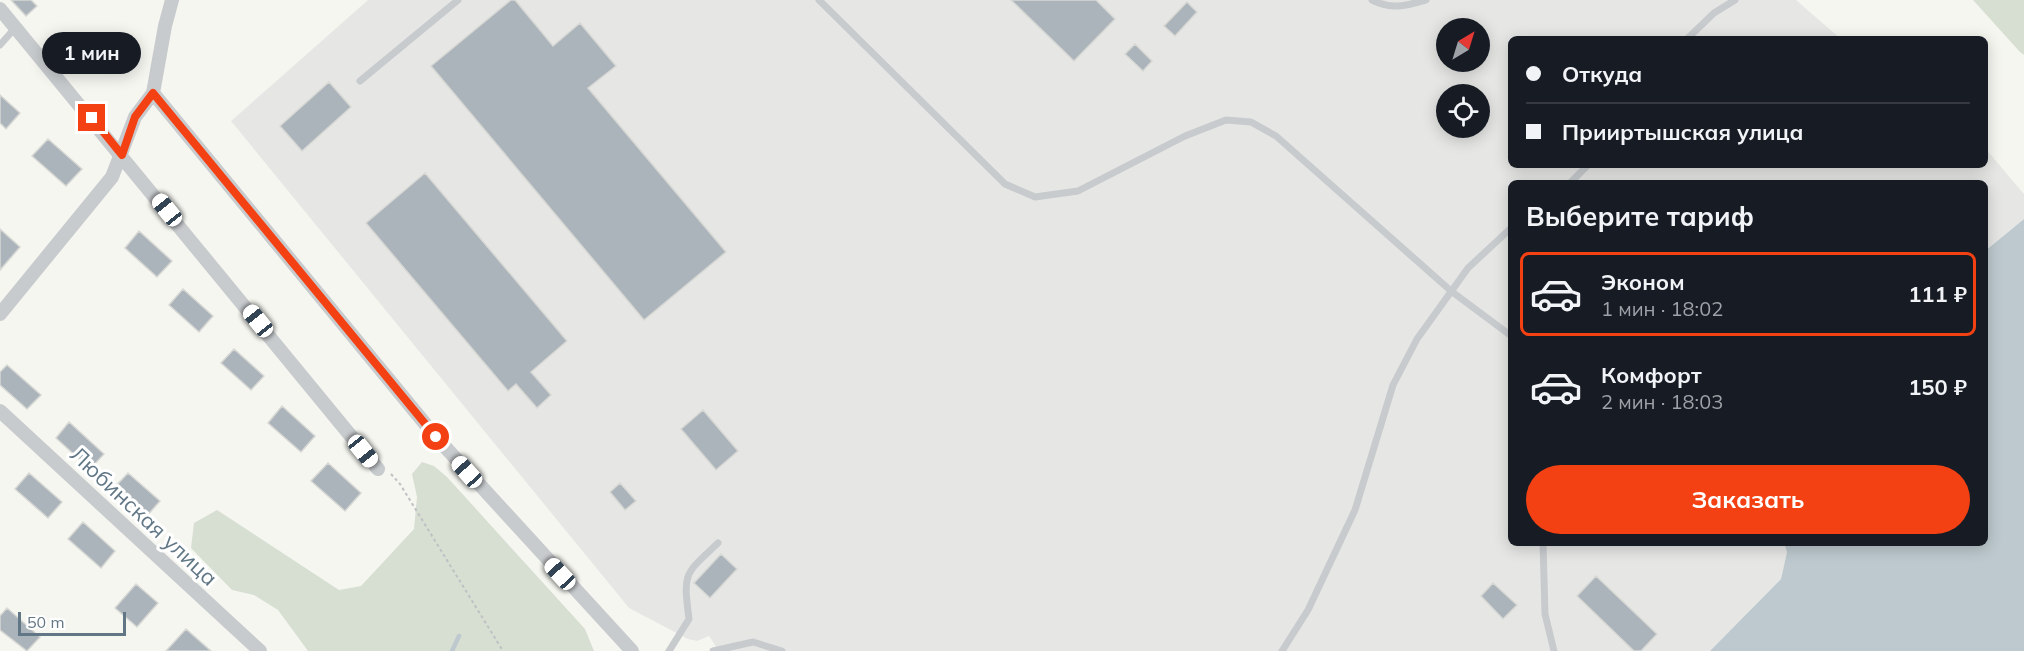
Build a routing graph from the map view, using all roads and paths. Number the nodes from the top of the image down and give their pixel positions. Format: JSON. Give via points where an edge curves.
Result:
{"nodes":[{"id":1,"x":172,"y":0,"type":"edge"},
{"id":2,"x":458,"y":0,"type":"edge"},
{"id":3,"x":819,"y":0,"type":"edge"},
{"id":4,"x":1372,"y":0,"type":"edge"},
{"id":5,"x":1426,"y":0,"type":"edge"},
{"id":6,"x":1736,"y":0,"type":"edge"},
{"id":7,"x":0,"y":9,"type":"edge"},
{"id":8,"x":16,"y":27,"type":"junction"},
{"id":9,"x":1690,"y":36,"type":"edge"},
{"id":10,"x":0,"y":45,"type":"edge"},
{"id":11,"x":360,"y":81,"type":"dead end"},
{"id":12,"x":153,"y":93,"type":"junction"},
{"id":13,"x":122,"y":155,"type":"junction"},
{"id":14,"x":1585,"y":168,"type":"edge"},
{"id":15,"x":1573,"y":180,"type":"edge"},
{"id":16,"x":1508,"y":231,"type":"edge"},
{"id":17,"x":1451,"y":291,"type":"junction"},
{"id":18,"x":0,"y":314,"type":"edge"},
{"id":19,"x":1508,"y":334,"type":"edge"},
{"id":20,"x":0,"y":411,"type":"edge"},
{"id":21,"x":378,"y":469,"type":"joint"},
{"id":22,"x":718,"y":543,"type":"dead end"},
{"id":23,"x":1543,"y":546,"type":"edge"},
{"id":24,"x":260,"y":651,"type":"edge"},
{"id":25,"x":503,"y":651,"type":"edge"},
{"id":26,"x":632,"y":651,"type":"edge"},
{"id":27,"x":669,"y":651,"type":"edge"},
{"id":28,"x":713,"y":651,"type":"edge"},
{"id":29,"x":782,"y":651,"type":"edge"},
{"id":30,"x":1282,"y":651,"type":"edge"},
{"id":31,"x":1554,"y":651,"type":"edge"}],
"edges":[{"from":1,"to":12,"type":"street"},
{"from":2,"to":11,"type":"lane"},
{"from":3,"to":17,"type":"lane","via":[[1005,184],[1035,197],[1078,190],[1185,136],[1226,120],[1251,122],[1276,136]]},
{"from":4,"to":5,"type":"lane","via":[[1388,8],[1401,8]]},
{"from":6,"to":9,"type":"lane","via":[[1714,13]]},
{"from":7,"to":8,"type":"street"},
{"from":8,"to":10,"type":"lane"},
{"from":8,"to":13,"type":"street"},
{"from":12,"to":13,"type":"street","via":[[135,117]]},
{"from":12,"to":26,"type":"street","via":[[436,437]]},
{"from":13,"to":18,"type":"street","via":[[112,177],[87,211]]},
{"from":13,"to":21,"type":"street"},
{"from":14,"to":15,"type":"lane"},
{"from":16,"to":17,"type":"lane","via":[[1468,268]]},
{"from":17,"to":19,"type":"lane"},
{"from":17,"to":30,"type":"lane","via":[[1417,339],[1393,385],[1355,510],[1308,610]]},
{"from":20,"to":24,"type":"street","name":"Любинская улица"},
{"from":21,"to":25,"type":"path","via":[[392,474],[400,484]]},
{"from":22,"to":27,"type":"lane","via":[[686,578],[684,592],[689,619]]},
{"from":23,"to":31,"type":"lane","via":[[1545,614]]},
{"from":28,"to":29,"type":"lane","via":[[753,642]]}]}
